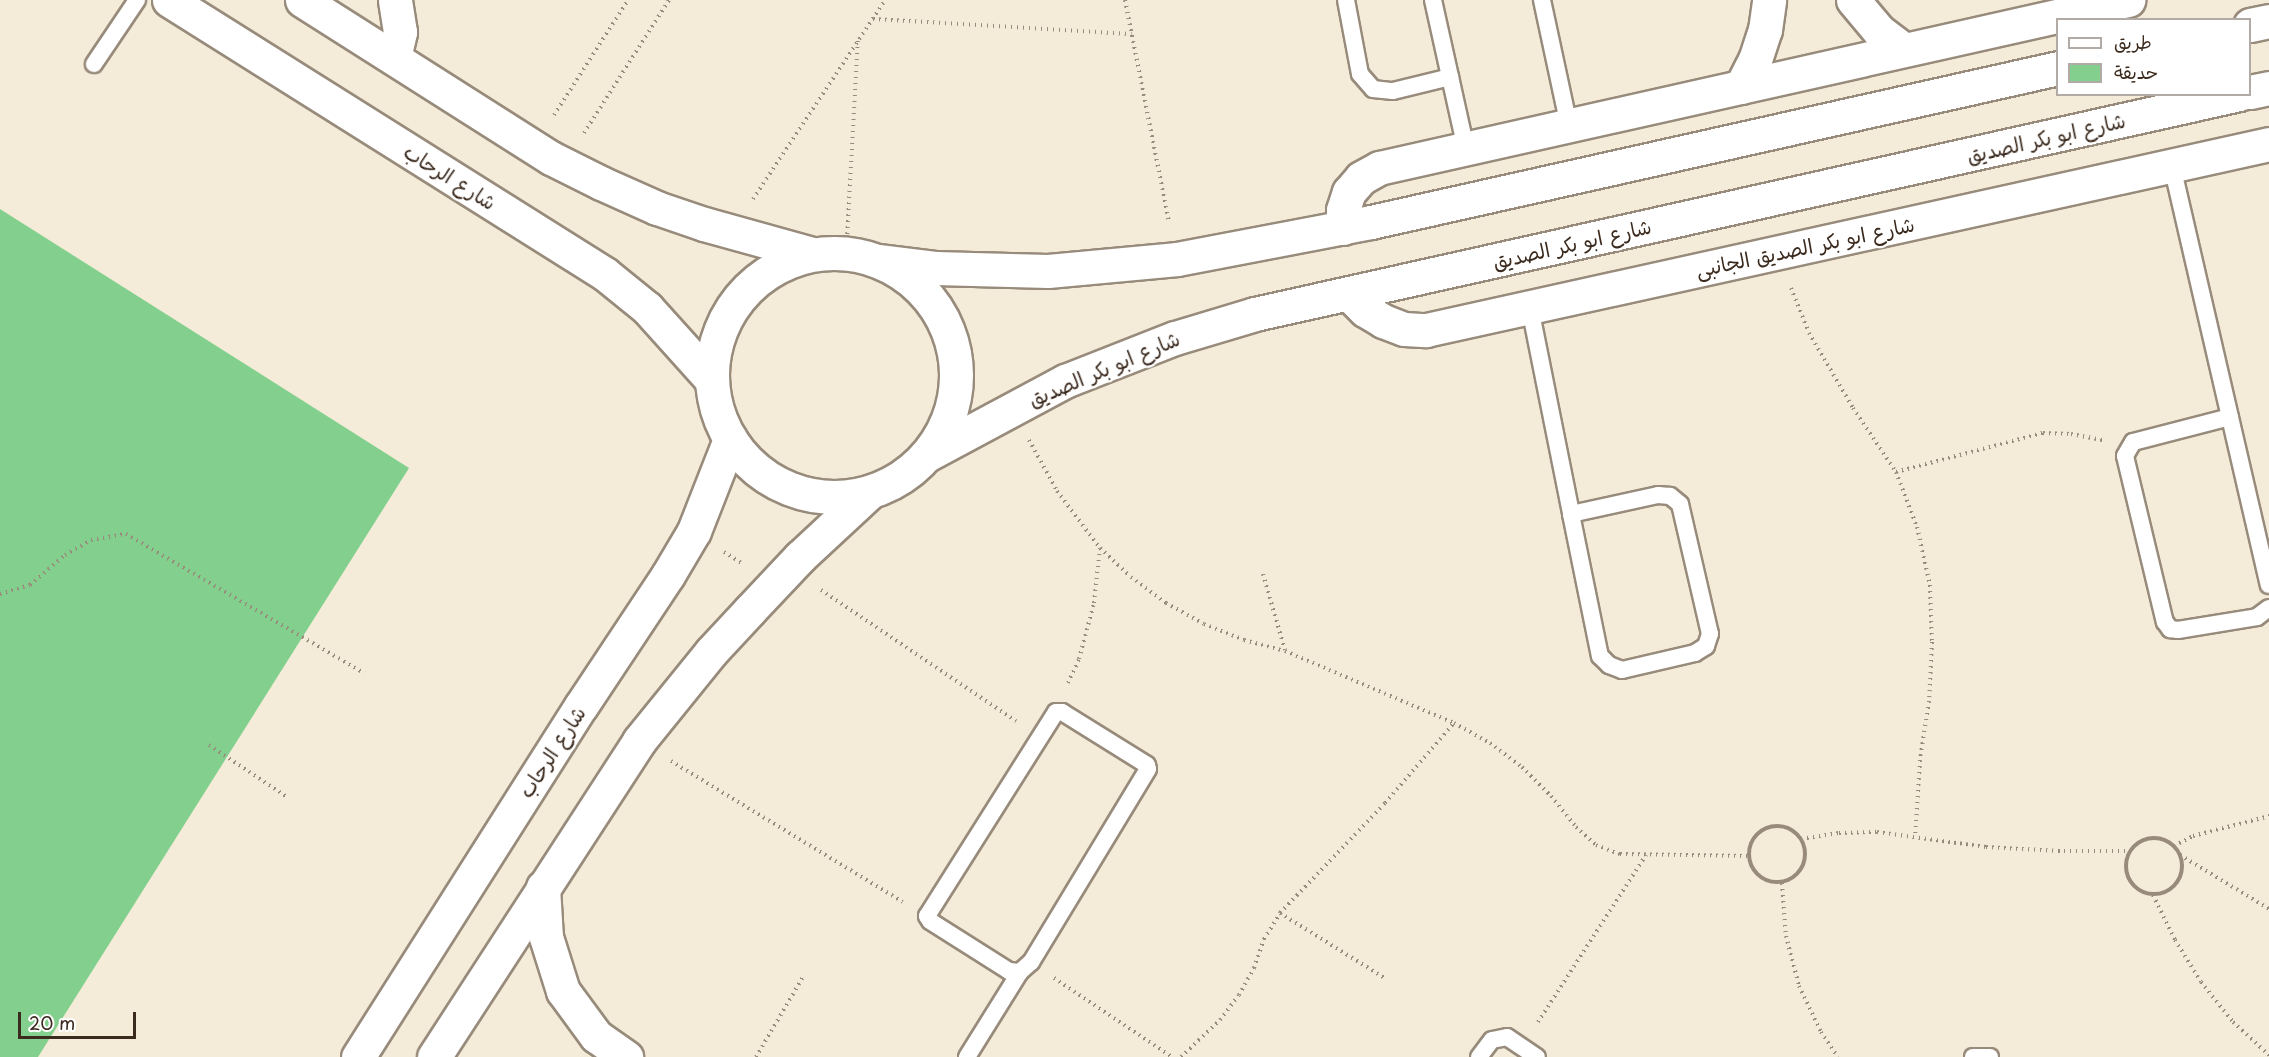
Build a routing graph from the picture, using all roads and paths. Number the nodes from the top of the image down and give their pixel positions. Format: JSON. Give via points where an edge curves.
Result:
{"nodes":[{"id":1,"x":136,"y":0,"type":"edge"},
{"id":2,"x":169,"y":0,"type":"edge"},
{"id":3,"x":302,"y":0,"type":"edge"},
{"id":4,"x":395,"y":0,"type":"edge"},
{"id":5,"x":628,"y":0,"type":"edge"},
{"id":6,"x":669,"y":0,"type":"edge"},
{"id":7,"x":885,"y":0,"type":"edge"},
{"id":8,"x":1125,"y":0,"type":"edge"},
{"id":9,"x":1346,"y":0,"type":"edge"},
{"id":10,"x":1433,"y":0,"type":"edge"},
{"id":11,"x":1542,"y":0,"type":"edge"},
{"id":12,"x":1769,"y":0,"type":"edge"},
{"id":13,"x":1852,"y":0,"type":"edge"},
{"id":14,"x":2128,"y":0,"type":"edge"},
{"id":15,"x":872,"y":19,"type":"junction"},
{"id":16,"x":2269,"y":21,"type":"edge"},
{"id":17,"x":2251,"y":25,"type":"edge"},
{"id":18,"x":1132,"y":34,"type":"junction"},
{"id":19,"x":858,"y":40,"type":"junction"},
{"id":20,"x":1904,"y":50,"type":"junction"},
{"id":21,"x":394,"y":58,"type":"junction"},
{"id":22,"x":94,"y":64,"type":"dead end"},
{"id":23,"x":2056,"y":68,"type":"edge"},
{"id":24,"x":1450,"y":77,"type":"junction"},
{"id":25,"x":1741,"y":87,"type":"junction"},
{"id":26,"x":2269,"y":88,"type":"edge"},
{"id":27,"x":2251,"y":92,"type":"edge"},
{"id":28,"x":2230,"y":96,"type":"edge"},
{"id":29,"x":1569,"y":126,"type":"junction"},
{"id":30,"x":2269,"y":144,"type":"edge"},
{"id":31,"x":534,"y":146,"type":"junction"},
{"id":32,"x":1466,"y":148,"type":"junction"},
{"id":33,"x":564,"y":164,"type":"junction"},
{"id":34,"x":2172,"y":166,"type":"junction"},
{"id":35,"x":1342,"y":228,"type":"junction"},
{"id":36,"x":731,"y":232,"type":"junction"},
{"id":37,"x":846,"y":252,"type":"junction"},
{"id":38,"x":1777,"y":253,"type":"junction"},
{"id":39,"x":812,"y":254,"type":"junction"},
{"id":40,"x":1177,"y":259,"type":"junction"},
{"id":41,"x":880,"y":261,"type":"junction"},
{"id":42,"x":1349,"y":294,"type":"junction"},
{"id":43,"x":1530,"y":308,"type":"junction"},
{"id":44,"x":711,"y":379,"type":"junction"},
{"id":45,"x":1011,"y":408,"type":"junction"},
{"id":46,"x":2230,"y":417,"type":"junction"},
{"id":47,"x":730,"y":439,"type":"junction"},
{"id":48,"x":2127,"y":448,"type":"junction"},
{"id":49,"x":927,"y":455,"type":"junction"},
{"id":50,"x":1896,"y":472,"type":"junction"},
{"id":51,"x":870,"y":492,"type":"junction"},
{"id":52,"x":1571,"y":514,"type":"junction"},
{"id":53,"x":694,"y":531,"type":"junction"},
{"id":54,"x":1100,"y":548,"type":"junction"},
{"id":55,"x":1263,"y":574,"type":"dead end"},
{"id":56,"x":781,"y":577,"type":"junction"},
{"id":57,"x":2269,"y":585,"type":"edge"},
{"id":58,"x":0,"y":594,"type":"edge"},
{"id":59,"x":2269,"y":608,"type":"edge"},
{"id":60,"x":1285,"y":651,"type":"junction"},
{"id":61,"x":364,"y":673,"type":"dead end"},
{"id":62,"x":1056,"y":712,"type":"junction"},
{"id":63,"x":1454,"y":723,"type":"junction"},
{"id":64,"x":1040,"y":736,"type":"junction"},
{"id":65,"x":639,"y":741,"type":"junction"},
{"id":66,"x":209,"y":745,"type":"dead end"},
{"id":67,"x":287,"y":796,"type":"dead end"},
{"id":68,"x":2269,"y":816,"type":"edge"},
{"id":69,"x":1915,"y":837,"type":"junction"},
{"id":70,"x":1801,"y":839,"type":"junction"},
{"id":71,"x":2174,"y":846,"type":"junction"},
{"id":72,"x":2130,"y":851,"type":"junction"},
{"id":73,"x":1647,"y":854,"type":"junction"},
{"id":74,"x":2179,"y":854,"type":"junction"},
{"id":75,"x":1748,"y":856,"type":"junction"},
{"id":76,"x":1782,"y":883,"type":"junction"},
{"id":77,"x":543,"y":887,"type":"junction"},
{"id":78,"x":2153,"y":894,"type":"junction"},
{"id":79,"x":2269,"y":909,"type":"edge"},
{"id":80,"x":1280,"y":913,"type":"junction"},
{"id":81,"x":927,"y":916,"type":"junction"},
{"id":82,"x":1025,"y":967,"type":"junction"},
{"id":83,"x":803,"y":977,"type":"dead end"},
{"id":84,"x":1386,"y":979,"type":"dead end"},
{"id":85,"x":1522,"y":1047,"type":"junction"},
{"id":86,"x":2269,"y":1055,"type":"edge"},
{"id":87,"x":358,"y":1057,"type":"edge"},
{"id":88,"x":434,"y":1057,"type":"edge"},
{"id":89,"x":626,"y":1057,"type":"edge"},
{"id":90,"x":756,"y":1057,"type":"edge"},
{"id":91,"x":967,"y":1057,"type":"edge"},
{"id":92,"x":1172,"y":1057,"type":"edge"},
{"id":93,"x":1181,"y":1057,"type":"edge"},
{"id":94,"x":1479,"y":1057,"type":"edge"},
{"id":95,"x":1537,"y":1057,"type":"edge"},
{"id":96,"x":1838,"y":1057,"type":"edge"},
{"id":97,"x":1973,"y":1057,"type":"edge"},
{"id":98,"x":1990,"y":1057,"type":"edge"}],
"edges":[{"from":1,"to":22,"type":"lane"},
{"from":2,"to":44,"type":"street","name":"شارع الرحاب","via":[[605,274],[647,308]]},
{"from":3,"to":21,"type":"street"},
{"from":4,"to":21,"type":"street","via":[[400,33]]},
{"from":5,"to":31,"type":"path"},
{"from":6,"to":33,"type":"path"},
{"from":7,"to":15,"type":"path"},
{"from":8,"to":18,"type":"path"},
{"from":9,"to":24,"type":"lane","via":[[1360,74],[1374,88],[1393,91]]},
{"from":10,"to":24,"type":"lane"},
{"from":11,"to":29,"type":"lane"},
{"from":12,"to":25,"type":"street","via":[[1765,30]]},
{"from":13,"to":20,"type":"street","via":[[1879,31]]},
{"from":14,"to":20,"type":"street"},
{"from":15,"to":18,"type":"path"},
{"from":15,"to":19,"type":"path"},
{"from":16,"to":17,"type":"street"},
{"from":18,"to":40,"type":"path"},
{"from":19,"to":36,"type":"path"},
{"from":19,"to":37,"type":"path"},
{"from":20,"to":25,"type":"street"},
{"from":21,"to":31,"type":"street"},
{"from":23,"to":35,"type":"street"},
{"from":24,"to":32,"type":"lane"},
{"from":25,"to":29,"type":"street"},
{"from":26,"to":27,"type":"street"},
{"from":28,"to":42,"type":"street","name":"شارع ابو بكر الصديق"},
{"from":29,"to":32,"type":"street"},
{"from":30,"to":34,"type":"street","name":"شارع ابو بكر الصديق الجانبى"},
{"from":31,"to":33,"type":"street"},
{"from":32,"to":35,"type":"street","via":[[1379,168],[1362,178],[1349,192]]},
{"from":33,"to":36,"type":"street","via":[[657,208]]},
{"from":34,"to":38,"type":"street","name":"شارع ابو بكر الصديق الجانبى"},
{"from":34,"to":46,"type":"lane"},
{"from":35,"to":40,"type":"street"},
{"from":36,"to":39,"type":"street"},
{"from":37,"to":39,"type":"street"},
{"from":37,"to":41,"type":"street"},
{"from":38,"to":43,"type":"street","name":"شارع ابو بكر الصديق الجانبى"},
{"from":38,"to":50,"type":"path","via":[[1809,333]]},
{"from":39,"to":44,"type":"street","via":[[778,265],[750,284],[728,312],[715,345]]},
{"from":40,"to":41,"type":"street","via":[[1048,271],[935,268]]},
{"from":41,"to":49,"type":"street","via":[[918,286],[946,324],[957,369],[950,416]]},
{"from":42,"to":43,"type":"street","name":"شارع ابو بكر الصديق الجانبى","via":[[1365,310],[1404,329],[1426,330]]},
{"from":42,"to":45,"type":"street","name":"شارع ابو بكر الصديق","via":[[1256,314],[1176,338],[1065,381]]},
{"from":43,"to":52,"type":"lane"},
{"from":44,"to":47,"type":"street","via":[[717,411]]},
{"from":45,"to":49,"type":"street","name":"شارع ابو بكر الصديق"},
{"from":45,"to":54,"type":"path","via":[[1057,491]]},
{"from":46,"to":48,"type":"lane","via":[[2133,442]]},
{"from":46,"to":57,"type":"lane"},
{"from":47,"to":51,"type":"street","via":[[751,464],[777,483],[817,495],[838,497]]},
{"from":47,"to":53,"type":"street","name":"شارع الرحاب"},
{"from":48,"to":50,"type":"path","via":[[2100,439],[2043,433]]},
{"from":48,"to":59,"type":"lane","via":[[2125,456],[2165,622],[2170,628],[2257,617]]},
{"from":49,"to":51,"type":"street","via":[[901,478]]},
{"from":50,"to":69,"type":"path","via":[[1917,527],[1930,596],[1929,701]]},
{"from":51,"to":56,"type":"street"},
{"from":52,"to":52,"type":"lane","via":[[1600,656],[1609,665],[1622,670],[1695,653],[1706,646],[1710,634],[1680,504],[1670,496],[1658,495]]},
{"from":53,"to":56,"type":"path"},
{"from":53,"to":87,"type":"street","name":"شارع الرحاب"},
{"from":54,"to":60,"type":"path","via":[[1148,590],[1204,624]]},
{"from":54,"to":62,"type":"path","via":[[1094,603],[1079,659]]},
{"from":55,"to":60,"type":"path"},
{"from":56,"to":64,"type":"path"},
{"from":56,"to":65,"type":"street","via":[[711,652]]},
{"from":58,"to":61,"type":"path","via":[[30,585],[90,540],[126,534]]},
{"from":60,"to":63,"type":"path"},
{"from":62,"to":64,"type":"lane"},
{"from":62,"to":82,"type":"lane","via":[[1062,711],[1148,769]]},
{"from":63,"to":73,"type":"path","via":[[1522,767],[1596,845],[1620,854]]},
{"from":63,"to":80,"type":"path","via":[[1385,803]]},
{"from":64,"to":81,"type":"lane"},
{"from":65,"to":77,"type":"street"},
{"from":65,"to":81,"type":"path"},
{"from":66,"to":67,"type":"path"},
{"from":68,"to":71,"type":"path","via":[[2193,836]]},
{"from":69,"to":70,"type":"path","via":[[1877,832]]},
{"from":69,"to":72,"type":"path","via":[[1986,847]]},
{"from":70,"to":75,"type":"path","via":[[1783,826],[1773,826],[1755,836]]},
{"from":70,"to":76,"type":"path","via":[[1804,865]]},
{"from":71,"to":72,"type":"path","via":[[2156,838],[2146,839]]},
{"from":71,"to":74,"type":"path"},
{"from":72,"to":78,"type":"path","via":[[2127,874],[2137,888]]},
{"from":73,"to":75,"type":"path"},
{"from":73,"to":85,"type":"path"},
{"from":74,"to":78,"type":"path","via":[[2182,868],[2178,882],[2167,892]]},
{"from":74,"to":79,"type":"path"},
{"from":75,"to":76,"type":"path","via":[[1759,877]]},
{"from":76,"to":96,"type":"path","via":[[1786,936],[1799,986]]},
{"from":77,"to":88,"type":"street"},
{"from":77,"to":89,"type":"street","via":[[546,937],[564,991],[596,1036]]},
{"from":78,"to":86,"type":"path","via":[[2201,982],[2233,1022]]},
{"from":80,"to":84,"type":"path"},
{"from":80,"to":93,"type":"path","via":[[1239,995],[1220,1020]]},
{"from":81,"to":82,"type":"lane","via":[[1009,971]]},
{"from":82,"to":91,"type":"lane"},
{"from":82,"to":92,"type":"path"},
{"from":83,"to":90,"type":"path"},
{"from":85,"to":94,"type":"lane","via":[[1507,1037],[1492,1040]]},
{"from":85,"to":95,"type":"lane"},
{"from":97,"to":98,"type":"lane"}]}
